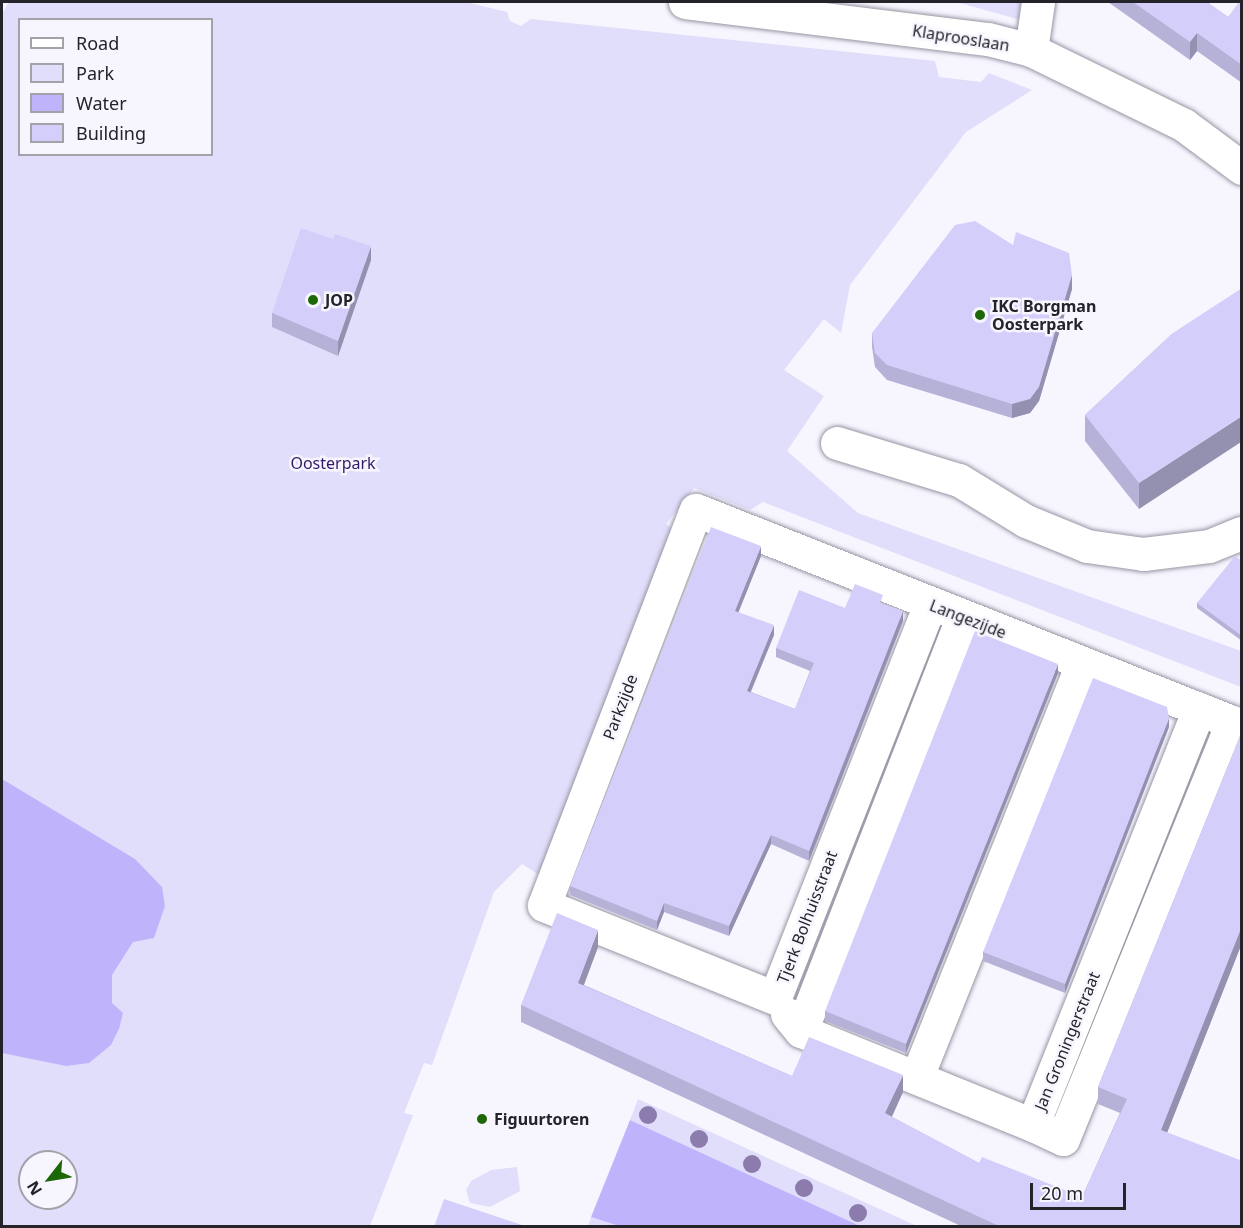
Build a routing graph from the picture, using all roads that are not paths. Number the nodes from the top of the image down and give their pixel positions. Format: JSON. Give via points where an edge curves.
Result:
{"nodes":[{"id":1,"x":685,"y":2,"type":"edge"},
{"id":2,"x":1038,"y":2,"type":"edge"},
{"id":3,"x":1031,"y":50,"type":"junction"},
{"id":4,"x":1242,"y":168,"type":"edge"},
{"id":5,"x":837,"y":443,"type":"dead end"},
{"id":6,"x":696,"y":510,"type":"joint"},
{"id":7,"x":1242,"y":533,"type":"edge"},
{"id":8,"x":930,"y":604,"type":"junction"},
{"id":9,"x":963,"y":616,"type":"junction"},
{"id":10,"x":1082,"y":663,"type":"junction"},
{"id":11,"x":1199,"y":709,"type":"junction"},
{"id":12,"x":1237,"y":724,"type":"edge"},
{"id":13,"x":544,"y":904,"type":"joint"},
{"id":14,"x":775,"y":998,"type":"junction"},
{"id":15,"x":801,"y":1031,"type":"junction"},
{"id":16,"x":920,"y":1069,"type":"dead end"},
{"id":17,"x":1033,"y":1125,"type":"junction"}],
"edges":[{"from":1,"to":3,"type":"street","name":"Klaprooslaan","via":[[988,39]]},
{"from":2,"to":3,"type":"street"},
{"from":3,"to":4,"type":"street","name":"Klaprooslaan","via":[[1184,125]]},
{"from":5,"to":7,"type":"street","via":[[959,480],[1026,521],[1087,546],[1143,554],[1209,546]]},
{"from":6,"to":8,"type":"street","name":"Langezijde"},
{"from":6,"to":13,"type":"street","name":"Parkzijde"},
{"from":8,"to":9,"type":"street","name":"Langezijde"},
{"from":8,"to":14,"type":"street","name":"Tjerk Bolhuisstraat"},
{"from":9,"to":10,"type":"street","name":"Langezijde"},
{"from":9,"to":15,"type":"street"},
{"from":10,"to":11,"type":"street","name":"Langezijde"},
{"from":10,"to":16,"type":"street"},
{"from":11,"to":12,"type":"street","name":"Langezijde"},
{"from":11,"to":17,"type":"street","name":"Jan Groningerstraat"},
{"from":12,"to":17,"type":"street","name":"Jan Groningerstraat","via":[[1063,1139]]},
{"from":13,"to":14,"type":"street","name":"Tjerk Bolhuisstraat"},
{"from":14,"to":15,"type":"street"},
{"from":15,"to":17,"type":"street"}]}
